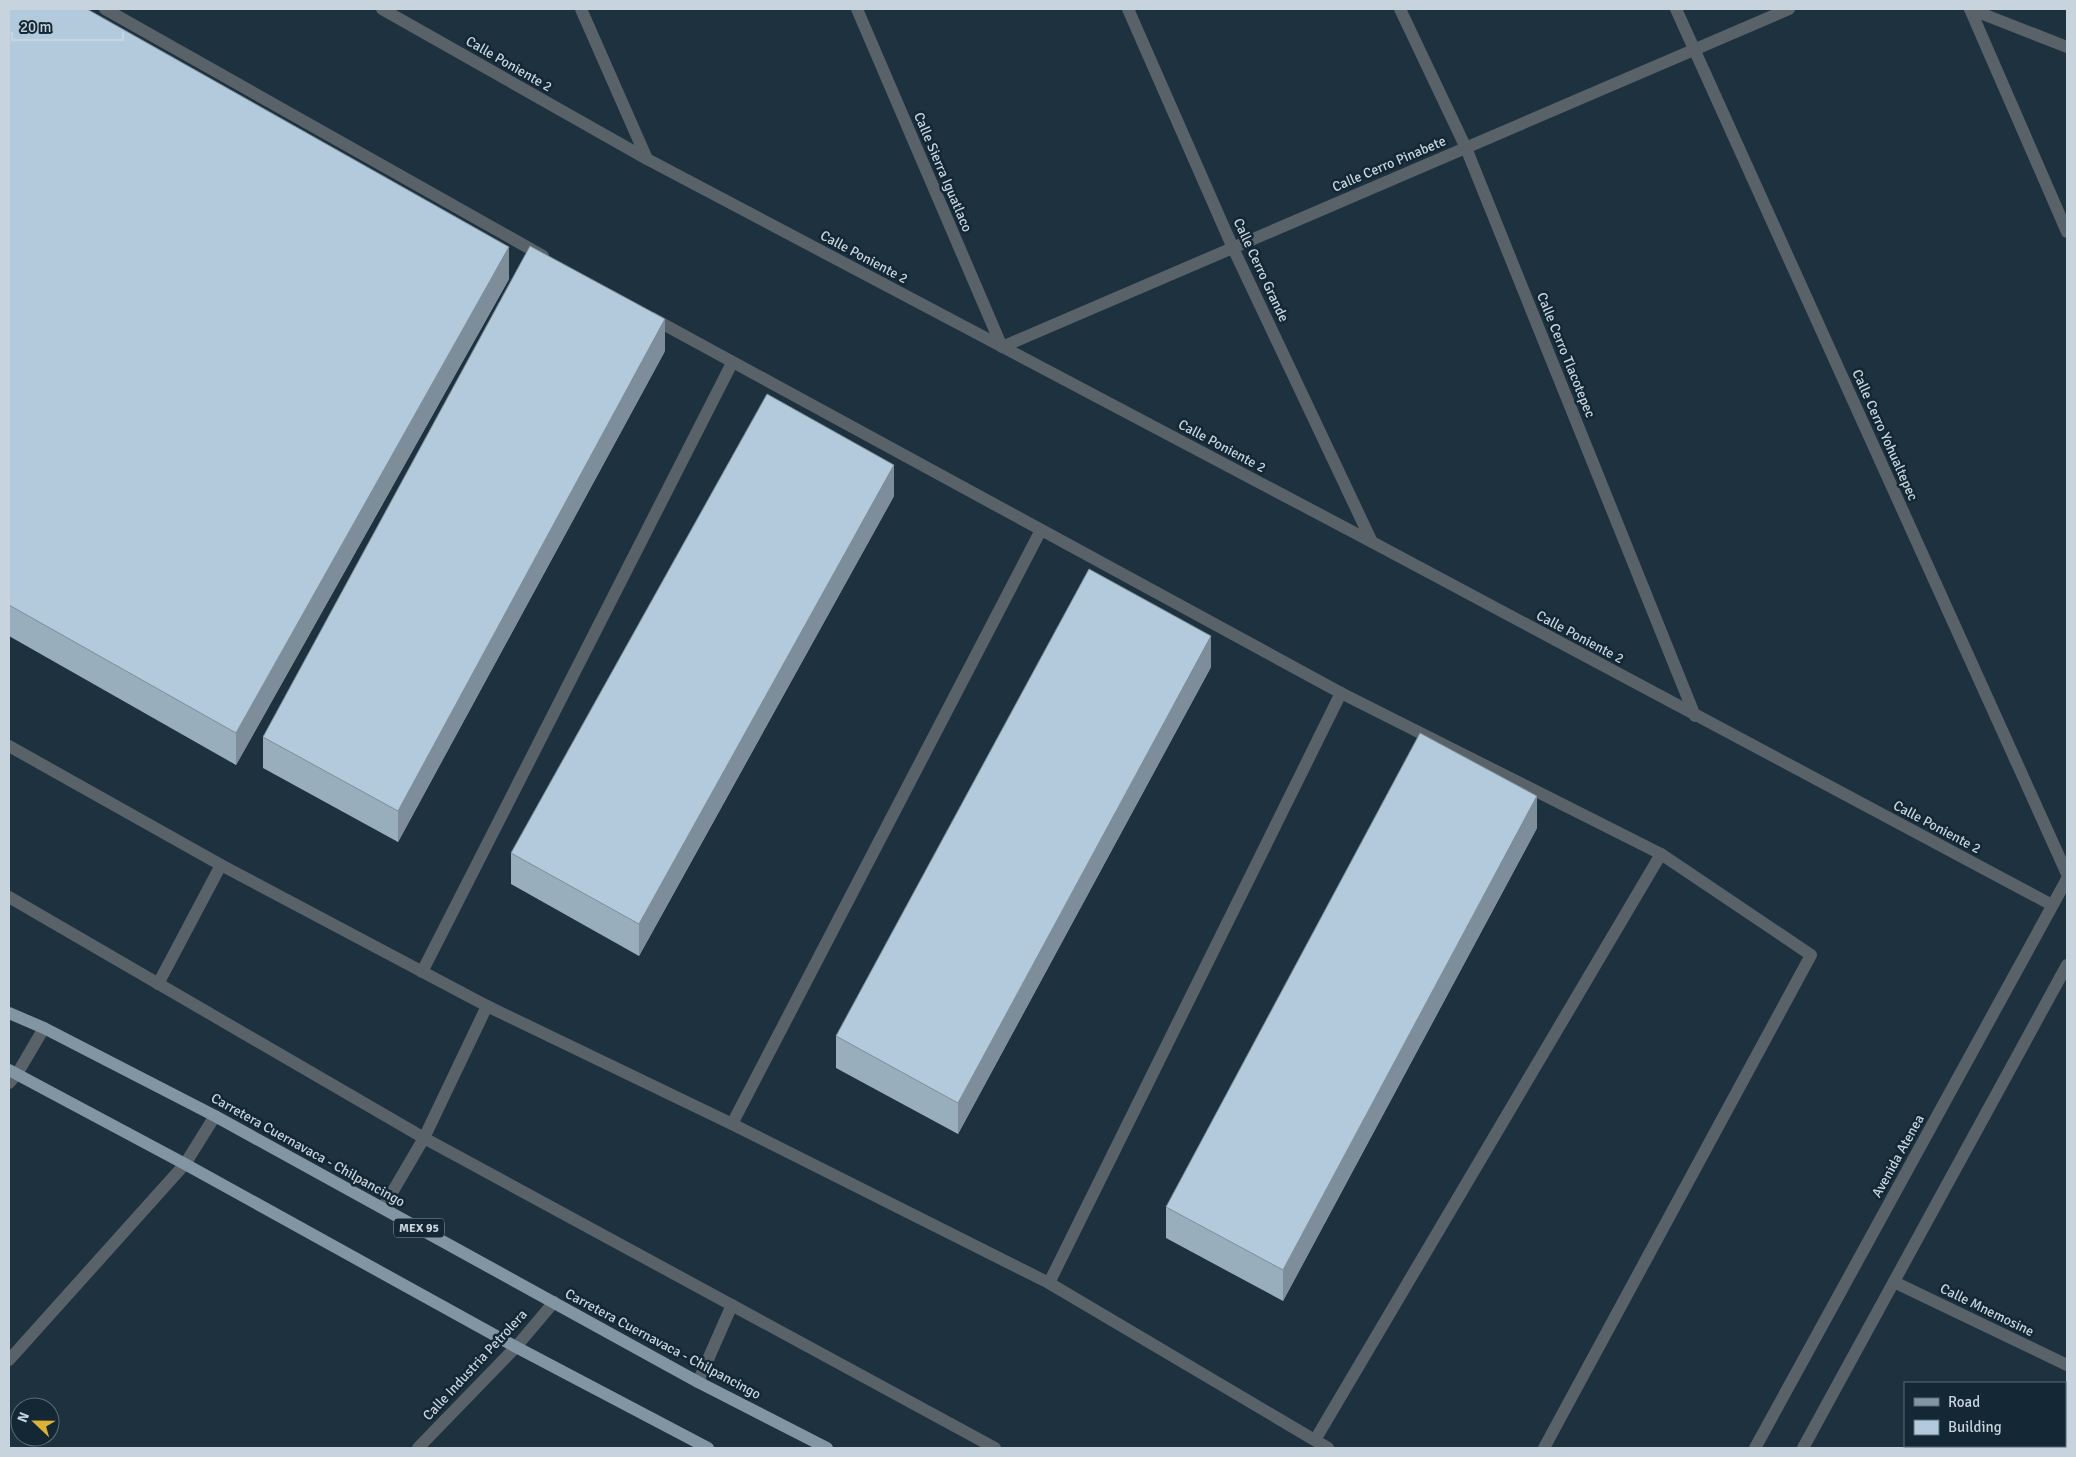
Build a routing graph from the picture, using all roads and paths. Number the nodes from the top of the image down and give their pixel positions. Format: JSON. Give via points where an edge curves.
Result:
{"nodes":[{"id":1,"x":105,"y":9,"type":"edge"},
{"id":2,"x":382,"y":9,"type":"edge"},
{"id":3,"x":581,"y":9,"type":"edge"},
{"id":4,"x":857,"y":9,"type":"edge"},
{"id":5,"x":1128,"y":9,"type":"edge"},
{"id":6,"x":1400,"y":9,"type":"edge"},
{"id":7,"x":1676,"y":9,"type":"edge"},
{"id":8,"x":1788,"y":9,"type":"edge"},
{"id":9,"x":1970,"y":9,"type":"edge"},
{"id":10,"x":2067,"y":47,"type":"edge"},
{"id":11,"x":1694,"y":49,"type":"junction"},
{"id":12,"x":1466,"y":148,"type":"junction"},
{"id":13,"x":647,"y":159,"type":"junction"},
{"id":14,"x":2067,"y":232,"type":"edge"},
{"id":15,"x":1233,"y":248,"type":"junction"},
{"id":16,"x":552,"y":261,"type":"edge"},
{"id":17,"x":638,"y":310,"type":"edge"},
{"id":18,"x":1002,"y":347,"type":"junction"},
{"id":19,"x":732,"y":363,"type":"junction"},
{"id":20,"x":1041,"y":530,"type":"junction"},
{"id":21,"x":1372,"y":542,"type":"junction"},
{"id":22,"x":1341,"y":693,"type":"junction"},
{"id":23,"x":1695,"y":716,"type":"junction"},
{"id":24,"x":9,"y":746,"type":"edge"},
{"id":25,"x":1661,"y":854,"type":"junction"},
{"id":26,"x":221,"y":865,"type":"junction"},
{"id":27,"x":2067,"y":874,"type":"edge"},
{"id":28,"x":2067,"y":879,"type":"edge"},
{"id":29,"x":9,"y":897,"type":"edge"},
{"id":30,"x":2052,"y":905,"type":"junction"},
{"id":31,"x":2067,"y":965,"type":"edge"},
{"id":32,"x":422,"y":972,"type":"junction"},
{"id":33,"x":158,"y":984,"type":"junction"},
{"id":34,"x":487,"y":1006,"type":"junction"},
{"id":35,"x":9,"y":1013,"type":"edge"},
{"id":36,"x":44,"y":1028,"type":"junction"},
{"id":37,"x":11,"y":1076,"type":"edge"},
{"id":38,"x":215,"y":1116,"type":"junction"},
{"id":39,"x":732,"y":1124,"type":"junction"},
{"id":40,"x":424,"y":1138,"type":"junction"},
{"id":41,"x":185,"y":1164,"type":"junction"},
{"id":42,"x":383,"y":1208,"type":"junction"},
{"id":43,"x":1894,"y":1282,"type":"junction"},
{"id":44,"x":1049,"y":1283,"type":"junction"},
{"id":45,"x":554,"y":1302,"type":"junction"},
{"id":46,"x":732,"y":1305,"type":"junction"},
{"id":47,"x":516,"y":1348,"type":"junction"},
{"id":48,"x":9,"y":1360,"type":"edge"},
{"id":49,"x":2067,"y":1365,"type":"edge"},
{"id":50,"x":698,"y":1382,"type":"junction"},
{"id":51,"x":1315,"y":1440,"type":"junction"},
{"id":52,"x":418,"y":1448,"type":"edge"},
{"id":53,"x":708,"y":1448,"type":"edge"},
{"id":54,"x":826,"y":1448,"type":"edge"},
{"id":55,"x":995,"y":1448,"type":"edge"},
{"id":56,"x":1328,"y":1448,"type":"edge"},
{"id":57,"x":1544,"y":1448,"type":"edge"},
{"id":58,"x":1756,"y":1448,"type":"edge"},
{"id":59,"x":1803,"y":1448,"type":"edge"}],
"edges":[{"from":1,"to":16,"type":"street"},
{"from":2,"to":13,"type":"street","name":"Calle Poniente 2"},
{"from":3,"to":13,"type":"street"},
{"from":4,"to":18,"type":"street","name":"Calle Sierra Iguatlaco"},
{"from":5,"to":15,"type":"street","name":"Calle Cerro Grande"},
{"from":6,"to":12,"type":"street","name":"Calle Cerro Tlacotepec"},
{"from":7,"to":11,"type":"street","name":"Calle Cerro Yohualtepec"},
{"from":8,"to":11,"type":"street","name":"Calle Cerro Pinabete"},
{"from":9,"to":10,"type":"street"},
{"from":9,"to":14,"type":"street"},
{"from":11,"to":12,"type":"street","name":"Calle Cerro Pinabete"},
{"from":11,"to":27,"type":"street","name":"Calle Cerro Yohualtepec"},
{"from":12,"to":15,"type":"street","name":"Calle Cerro Pinabete"},
{"from":12,"to":23,"type":"street","name":"Calle Cerro Tlacotepec"},
{"from":13,"to":18,"type":"street","name":"Calle Poniente 2"},
{"from":15,"to":18,"type":"street","name":"Calle Cerro Pinabete"},
{"from":15,"to":21,"type":"street","name":"Calle Cerro Grande"},
{"from":17,"to":19,"type":"street"},
{"from":18,"to":21,"type":"street","name":"Calle Poniente 2"},
{"from":19,"to":20,"type":"street"},
{"from":19,"to":32,"type":"street"},
{"from":20,"to":22,"type":"street"},
{"from":20,"to":39,"type":"street"},
{"from":21,"to":23,"type":"street","name":"Calle Poniente 2"},
{"from":22,"to":25,"type":"street"},
{"from":22,"to":44,"type":"street"},
{"from":23,"to":30,"type":"street","name":"Calle Poniente 2"},
{"from":24,"to":26,"type":"street"},
{"from":25,"to":51,"type":"street"},
{"from":25,"to":57,"type":"street","via":[[1811,955]]},
{"from":26,"to":32,"type":"street"},
{"from":26,"to":33,"type":"street"},
{"from":28,"to":30,"type":"street","name":"Avenida Atenea"},
{"from":29,"to":33,"type":"street"},
{"from":30,"to":58,"type":"street","name":"Avenida Atenea"},
{"from":31,"to":43,"type":"street"},
{"from":32,"to":34,"type":"street"},
{"from":33,"to":40,"type":"street"},
{"from":34,"to":39,"type":"street"},
{"from":34,"to":40,"type":"street"},
{"from":35,"to":36,"type":"main road","name":"Carretera Cuernavaca - Chilpancingo","number":"MEX 95"},
{"from":36,"to":37,"type":"street"},
{"from":36,"to":38,"type":"main road","name":"Carretera Cuernavaca - Chilpancingo","number":"MEX 95"},
{"from":37,"to":41,"type":"main road"},
{"from":38,"to":41,"type":"street"},
{"from":38,"to":42,"type":"main road","name":"Carretera Cuernavaca - Chilpancingo","number":"MEX 95"},
{"from":39,"to":44,"type":"street"},
{"from":40,"to":42,"type":"street"},
{"from":40,"to":46,"type":"street"},
{"from":41,"to":47,"type":"main road"},
{"from":41,"to":48,"type":"street"},
{"from":42,"to":45,"type":"main road","name":"Carretera Cuernavaca - Chilpancingo","number":"MEX 95"},
{"from":43,"to":49,"type":"street","name":"Calle Mnemosine"},
{"from":43,"to":59,"type":"street"},
{"from":44,"to":51,"type":"street"},
{"from":45,"to":47,"type":"street","name":"Calle Industria Petrolera"},
{"from":45,"to":50,"type":"main road","name":"Carretera Cuernavaca - Chilpancingo","number":"MEX 95"},
{"from":46,"to":50,"type":"street"},
{"from":46,"to":55,"type":"street"},
{"from":47,"to":52,"type":"street","name":"Calle Industria Petrolera"},
{"from":47,"to":53,"type":"main road"},
{"from":50,"to":54,"type":"main road","name":"Carretera Cuernavaca - Chilpancingo","number":"MEX 95"},
{"from":51,"to":56,"type":"street"}]}
